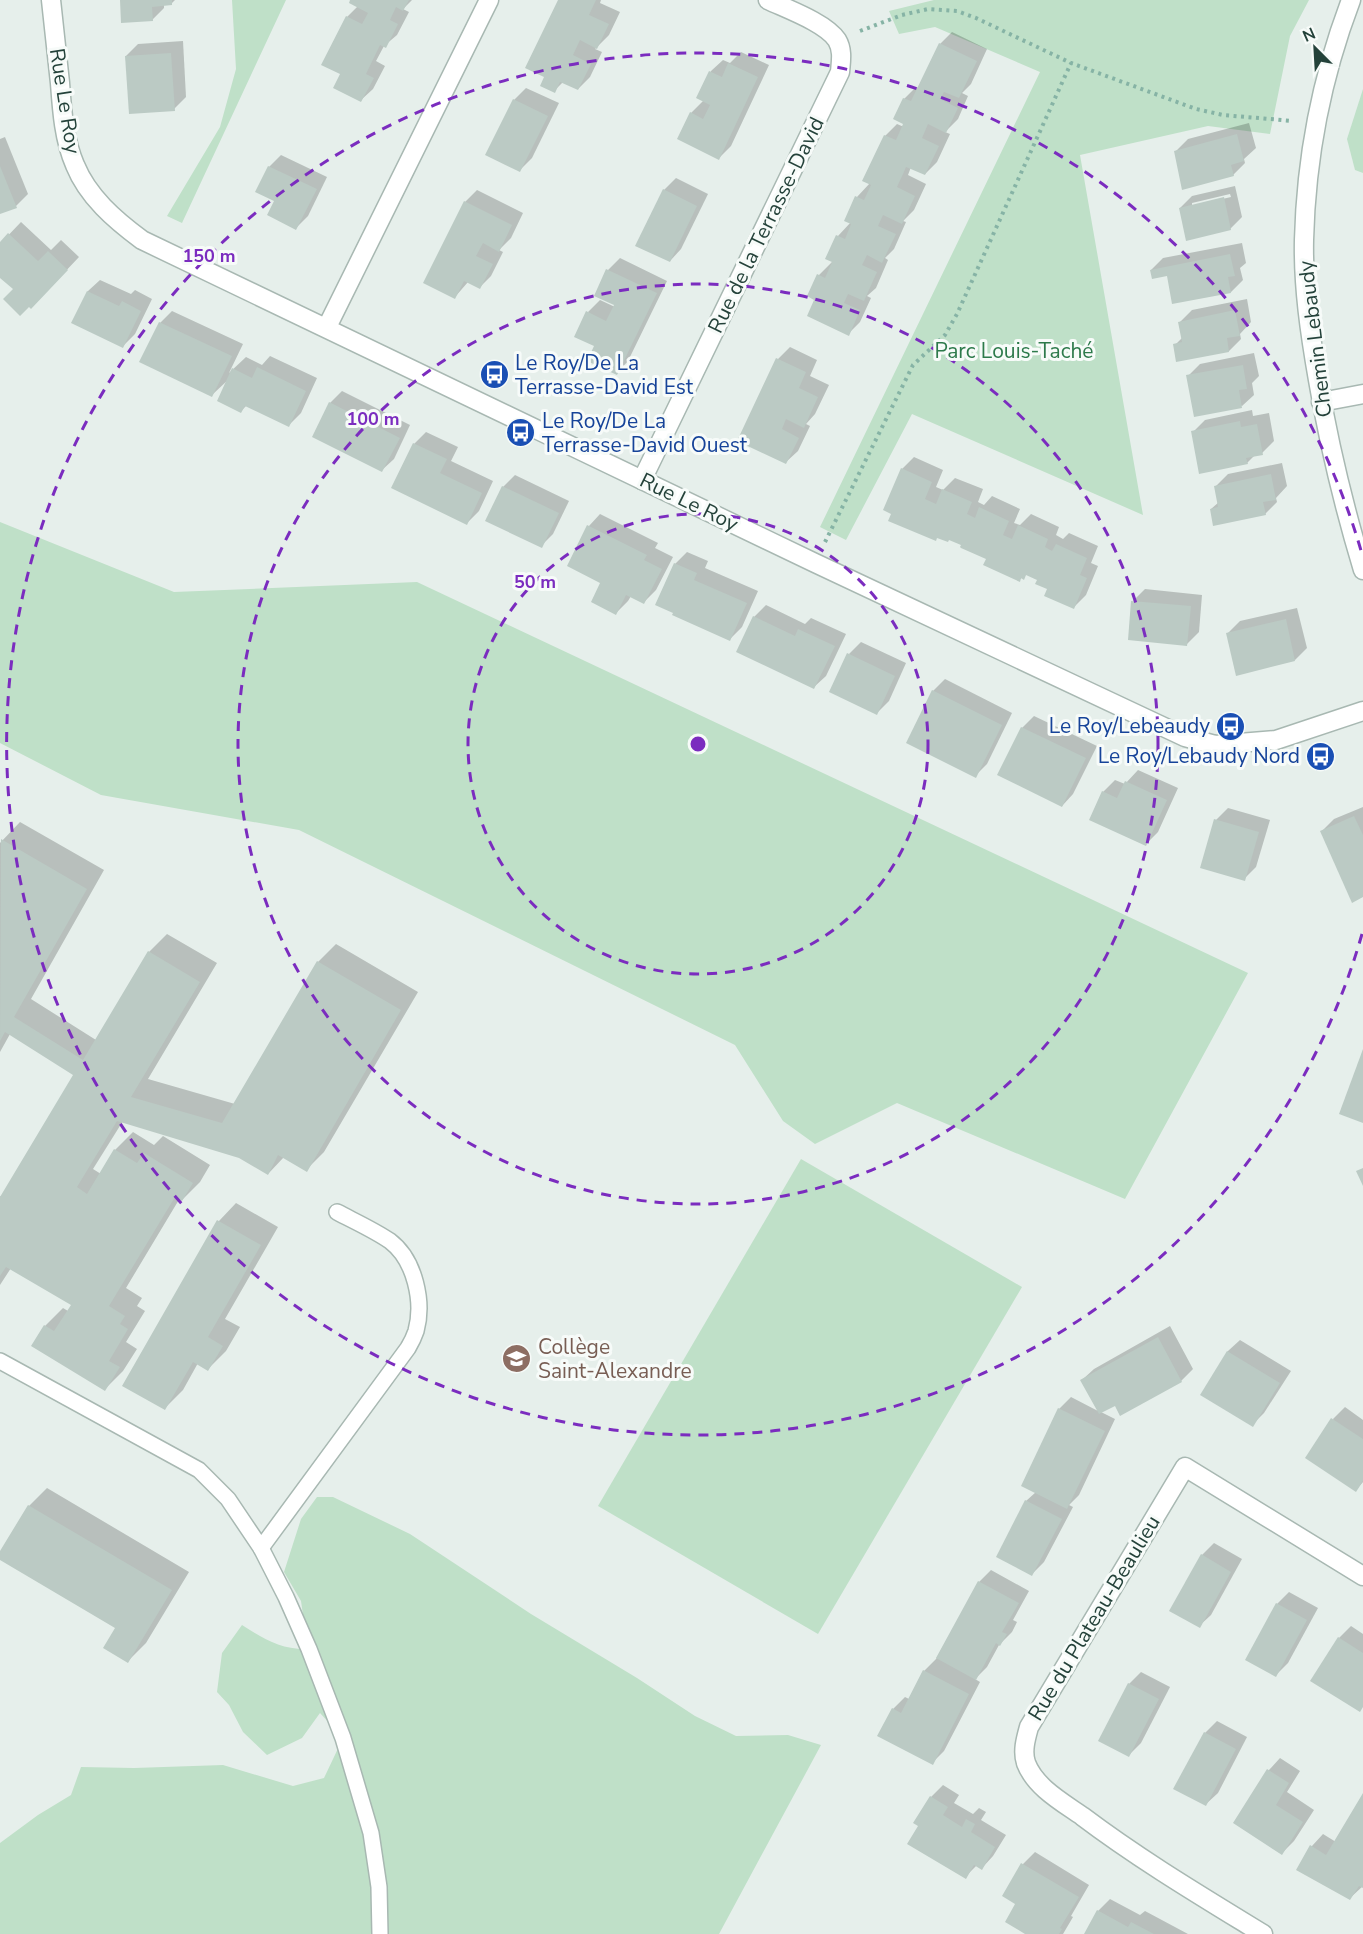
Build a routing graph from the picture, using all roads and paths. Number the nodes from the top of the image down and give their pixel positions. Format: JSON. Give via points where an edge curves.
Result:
{"nodes":[{"id":1,"x":51,"y":0,"type":"edge"},
{"id":2,"x":489,"y":0,"type":"edge"},
{"id":3,"x":768,"y":0,"type":"edge"},
{"id":4,"x":1352,"y":0,"type":"edge"},
{"id":5,"x":837,"y":40,"type":"junction"},
{"id":6,"x":1071,"y":63,"type":"junction"},
{"id":7,"x":1317,"y":123,"type":"junction"},
{"id":8,"x":327,"y":327,"type":"junction"},
{"id":9,"x":1363,"y":394,"type":"edge"},
{"id":10,"x":1322,"y":402,"type":"junction"},
{"id":11,"x":642,"y":480,"type":"junction"},
{"id":12,"x":814,"y":562,"type":"junction"},
{"id":13,"x":1363,"y":570,"type":"edge"},
{"id":14,"x":1363,"y":711,"type":"edge"},
{"id":15,"x":337,"y":1212,"type":"dead end"},
{"id":16,"x":0,"y":1361,"type":"edge"},
{"id":17,"x":261,"y":1548,"type":"junction"},
{"id":18,"x":1363,"y":1576,"type":"edge"},
{"id":19,"x":380,"y":1934,"type":"edge"},
{"id":20,"x":1263,"y":1934,"type":"edge"}],
"edges":[{"from":1,"to":8,"type":"street","name":"Rue Le Roy","via":[[67,140],[75,165],[100,204],[142,240]]},
{"from":2,"to":8,"type":"street"},
{"from":3,"to":5,"type":"street","via":[[824,27]]},
{"from":4,"to":7,"type":"street","name":"Chemin Lebaudy","via":[[1336,41]]},
{"from":5,"to":6,"type":"path","via":[[902,15],[928,9],[957,11]]},
{"from":5,"to":11,"type":"street","name":"Rue de la Terrasse-David","via":[[842,55],[840,72]]},
{"from":6,"to":7,"type":"path","via":[[1196,109]]},
{"from":6,"to":12,"type":"path","via":[[957,314],[945,335],[913,365]]},
{"from":7,"to":10,"type":"street","name":"Chemin Lebaudy","via":[[1304,240],[1305,287]]},
{"from":8,"to":11,"type":"street","name":"Rue Le Roy"},
{"from":9,"to":10,"type":"street"},
{"from":10,"to":13,"type":"street","name":"Chemin Lebaudy","via":[[1333,462]]},
{"from":11,"to":12,"type":"street","name":"Rue Le Roy"},
{"from":12,"to":14,"type":"street","name":"Rue Le Roy","via":[[1185,737],[1215,745],[1276,740]]},
{"from":15,"to":17,"type":"lane","via":[[390,1241],[405,1256],[419,1308],[416,1330],[408,1348]]},
{"from":16,"to":17,"type":"lane","via":[[199,1470],[228,1498]]},
{"from":17,"to":19,"type":"lane","via":[[309,1649],[343,1738],[371,1833],[379,1887]]},
{"from":18,"to":20,"type":"street","name":"Rue du Plateau-Beaulieu","via":[[1185,1467],[1029,1727],[1024,1746],[1026,1762],[1034,1778],[1048,1791],[1109,1837]]}]}
